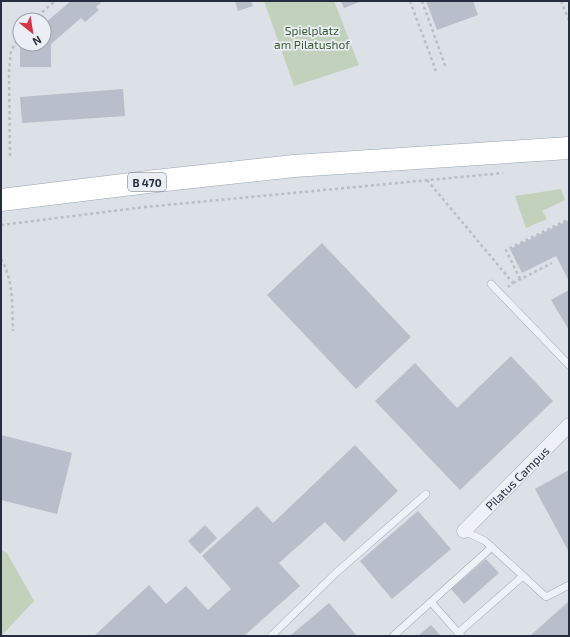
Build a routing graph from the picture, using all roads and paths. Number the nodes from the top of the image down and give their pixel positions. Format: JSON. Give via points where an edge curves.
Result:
{"nodes":[{"id":1,"x":55,"y":1,"type":"edge"},
{"id":2,"x":410,"y":1,"type":"edge"},
{"id":3,"x":422,"y":1,"type":"edge"},
{"id":4,"x":561,"y":1,"type":"edge"},
{"id":5,"x":42,"y":12,"type":"edge"},
{"id":6,"x":569,"y":20,"type":"edge"},
{"id":7,"x":12,"y":49,"type":"edge"},
{"id":8,"x":446,"y":68,"type":"dead end"},
{"id":9,"x":436,"y":71,"type":"dead end"},
{"id":10,"x":569,"y":148,"type":"edge"},
{"id":11,"x":10,"y":156,"type":"dead end"},
{"id":12,"x":504,"y":173,"type":"dead end"},
{"id":13,"x":428,"y":180,"type":"junction"},
{"id":14,"x":1,"y":200,"type":"edge"},
{"id":15,"x":569,"y":219,"type":"edge"},
{"id":16,"x":1,"y":225,"type":"edge"},
{"id":17,"x":1,"y":259,"type":"edge"},
{"id":18,"x":552,"y":263,"type":"dead end"},
{"id":19,"x":520,"y":279,"type":"junction"},
{"id":20,"x":513,"y":283,"type":"junction"},
{"id":21,"x":491,"y":284,"type":"dead end"},
{"id":22,"x":499,"y":293,"type":"junction"},
{"id":23,"x":13,"y":332,"type":"dead end"},
{"id":24,"x":569,"y":365,"type":"edge"},
{"id":25,"x":569,"y":425,"type":"edge"},
{"id":26,"x":426,"y":494,"type":"dead end"},
{"id":27,"x":464,"y":531,"type":"joint"},
{"id":28,"x":492,"y":547,"type":"junction"},
{"id":29,"x":523,"y":576,"type":"junction"},
{"id":30,"x":569,"y":585,"type":"edge"},
{"id":31,"x":431,"y":602,"type":"junction"},
{"id":32,"x":460,"y":635,"type":"edge"},
{"id":33,"x":271,"y":636,"type":"edge"},
{"id":34,"x":393,"y":636,"type":"edge"}],
"edges":[{"from":1,"to":5,"type":"path"},
{"from":2,"to":9,"type":"path"},
{"from":3,"to":8,"type":"path"},
{"from":4,"to":6,"type":"path"},
{"from":7,"to":11,"type":"path","via":[[9,71]]},
{"from":10,"to":14,"type":"main road","number":"B 470","via":[[294,166]]},
{"from":12,"to":13,"type":"path"},
{"from":13,"to":16,"type":"path","via":[[144,207]]},
{"from":13,"to":20,"type":"path"},
{"from":15,"to":19,"type":"path","via":[[506,250]]},
{"from":17,"to":23,"type":"path","via":[[8,271]]},
{"from":18,"to":19,"type":"path"},
{"from":19,"to":20,"type":"path"},
{"from":20,"to":22,"type":"path"},
{"from":21,"to":22,"type":"lane"},
{"from":22,"to":24,"type":"lane"},
{"from":25,"to":27,"type":"street","name":"Pilatus Campus"},
{"from":26,"to":33,"type":"lane","via":[[337,572]]},
{"from":27,"to":28,"type":"lane"},
{"from":28,"to":29,"type":"lane"},
{"from":28,"to":31,"type":"lane"},
{"from":29,"to":30,"type":"lane","via":[[546,597]]},
{"from":29,"to":32,"type":"lane"},
{"from":31,"to":32,"type":"lane"},
{"from":31,"to":34,"type":"lane"}]}
